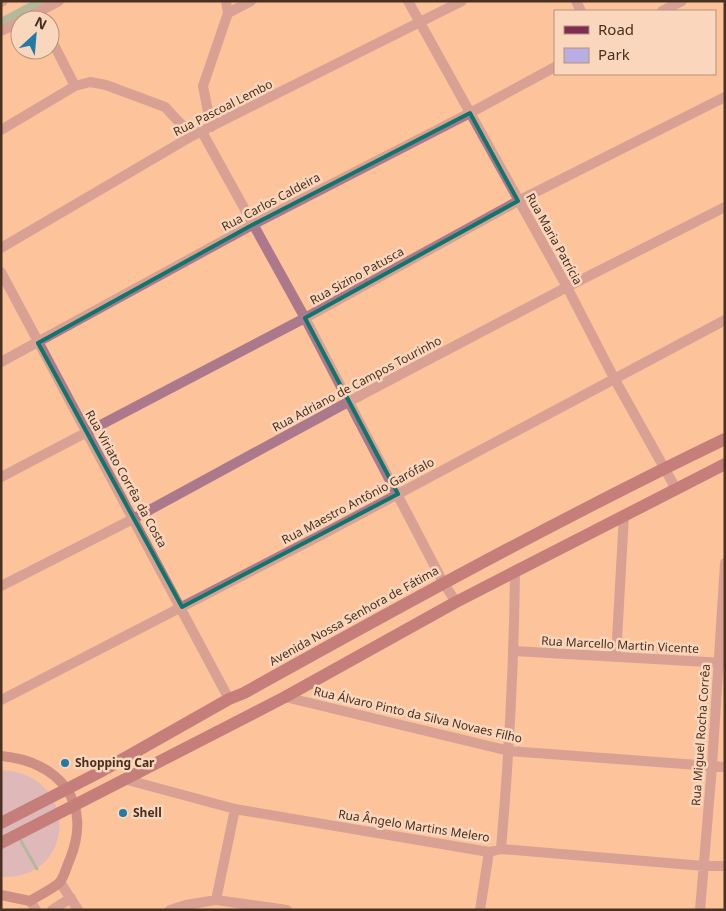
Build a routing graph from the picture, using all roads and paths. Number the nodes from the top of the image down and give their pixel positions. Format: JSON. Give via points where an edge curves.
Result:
{"nodes":[{"id":1,"x":58,"y":1,"type":"edge"},
{"id":2,"x":226,"y":1,"type":"edge"},
{"id":3,"x":251,"y":1,"type":"edge"},
{"id":4,"x":408,"y":1,"type":"edge"},
{"id":5,"x":462,"y":1,"type":"edge"},
{"id":6,"x":682,"y":1,"type":"edge"},
{"id":7,"x":47,"y":10,"type":"edge"},
{"id":8,"x":664,"y":10,"type":"edge"},
{"id":9,"x":228,"y":13,"type":"junction"},
{"id":10,"x":420,"y":24,"type":"junction"},
{"id":11,"x":60,"y":57,"type":"edge"},
{"id":12,"x":554,"y":68,"type":"edge"},
{"id":13,"x":75,"y":86,"type":"junction"},
{"id":14,"x":725,"y":97,"type":"edge"},
{"id":15,"x":470,"y":113,"type":"junction"},
{"id":16,"x":207,"y":129,"type":"junction"},
{"id":17,"x":1,"y":130,"type":"edge"},
{"id":18,"x":192,"y":136,"type":"junction"},
{"id":19,"x":518,"y":201,"type":"junction"},
{"id":20,"x":725,"y":207,"type":"edge"},
{"id":21,"x":252,"y":225,"type":"junction"},
{"id":22,"x":1,"y":248,"type":"edge"},
{"id":23,"x":1,"y":272,"type":"edge"},
{"id":24,"x":567,"y":287,"type":"junction"},
{"id":25,"x":305,"y":318,"type":"junction"},
{"id":26,"x":725,"y":320,"type":"edge"},
{"id":27,"x":38,"y":343,"type":"junction"},
{"id":28,"x":1,"y":362,"type":"edge"},
{"id":29,"x":614,"y":378,"type":"junction"},
{"id":30,"x":348,"y":402,"type":"junction"},
{"id":31,"x":86,"y":432,"type":"junction"},
{"id":32,"x":725,"y":439,"type":"edge"},
{"id":33,"x":725,"y":464,"type":"edge"},
{"id":34,"x":664,"y":468,"type":"junction"},
{"id":35,"x":1,"y":477,"type":"edge"},
{"id":36,"x":676,"y":489,"type":"junction"},
{"id":37,"x":398,"y":494,"type":"junction"},
{"id":38,"x":624,"y":515,"type":"junction"},
{"id":39,"x":133,"y":519,"type":"junction"},
{"id":40,"x":725,"y":563,"type":"edge"},
{"id":41,"x":515,"y":571,"type":"junction"},
{"id":42,"x":443,"y":582,"type":"junction"},
{"id":43,"x":1,"y":586,"type":"edge"},
{"id":44,"x":724,"y":599,"type":"edge"},
{"id":45,"x":456,"y":602,"type":"junction"},
{"id":46,"x":182,"y":607,"type":"junction"},
{"id":47,"x":514,"y":651,"type":"junction"},
{"id":48,"x":616,"y":657,"type":"junction"},
{"id":49,"x":722,"y":663,"type":"edge"},
{"id":50,"x":285,"y":698,"type":"junction"},
{"id":51,"x":229,"y":699,"type":"junction"},
{"id":52,"x":1,"y":700,"type":"edge"},
{"id":53,"x":509,"y":751,"type":"junction"},
{"id":54,"x":1,"y":756,"type":"edge"},
{"id":55,"x":712,"y":766,"type":"junction"},
{"id":56,"x":725,"y":767,"type":"edge"},
{"id":57,"x":124,"y":779,"type":"junction"},
{"id":58,"x":67,"y":789,"type":"junction"},
{"id":59,"x":75,"y":804,"type":"junction"},
{"id":60,"x":234,"y":809,"type":"junction"},
{"id":61,"x":1,"y":823,"type":"edge"},
{"id":62,"x":1,"y":843,"type":"edge"},
{"id":63,"x":500,"y":849,"type":"junction"},
{"id":64,"x":489,"y":852,"type":"junction"},
{"id":65,"x":704,"y":866,"type":"junction"},
{"id":66,"x":725,"y":866,"type":"edge"},
{"id":67,"x":60,"y":882,"type":"junction"},
{"id":68,"x":1,"y":896,"type":"edge"},
{"id":69,"x":71,"y":898,"type":"junction"},
{"id":70,"x":216,"y":900,"type":"junction"},
{"id":71,"x":30,"y":901,"type":"junction"},
{"id":72,"x":36,"y":910,"type":"edge"},
{"id":73,"x":52,"y":910,"type":"edge"},
{"id":74,"x":78,"y":910,"type":"edge"},
{"id":75,"x":170,"y":910,"type":"edge"},
{"id":76,"x":287,"y":910,"type":"edge"},
{"id":77,"x":480,"y":910,"type":"edge"},
{"id":78,"x":700,"y":910,"type":"edge"}],
"edges":[{"from":1,"to":7,"type":"street"},
{"from":2,"to":9,"type":"street"},
{"from":3,"to":9,"type":"street"},
{"from":4,"to":10,"type":"street","name":"Rua Maria Patrícia"},
{"from":5,"to":10,"type":"street","name":"Rua Pascoal Lembo"},
{"from":6,"to":8,"type":"street"},
{"from":9,"to":16,"type":"street","via":[[203,86]]},
{"from":10,"to":15,"type":"street","name":"Rua Maria Patrícia"},
{"from":10,"to":16,"type":"street","name":"Rua Pascoal Lembo"},
{"from":11,"to":13,"type":"street"},
{"from":12,"to":15,"type":"street","name":"Rua Carlos Caldeira"},
{"from":13,"to":17,"type":"street"},
{"from":13,"to":18,"type":"street","via":[[90,82],[106,85],[165,107]]},
{"from":14,"to":19,"type":"street","name":"Rua Sizino Patusca"},
{"from":15,"to":19,"type":"street","name":"Rua Maria Patrícia"},
{"from":15,"to":21,"type":"street","name":"Rua Carlos Caldeira"},
{"from":16,"to":18,"type":"street","name":"Rua Pascoal Lembo"},
{"from":16,"to":21,"type":"street"},
{"from":18,"to":22,"type":"street","name":"Rua Pascoal Lembo"},
{"from":19,"to":24,"type":"street","name":"Rua Maria Patrícia"},
{"from":19,"to":25,"type":"street","name":"Rua Sizino Patusca"},
{"from":20,"to":24,"type":"street","name":"Rua Adriano de Campos Tourinho"},
{"from":21,"to":25,"type":"street"},
{"from":21,"to":27,"type":"street","name":"Rua Carlos Caldeira"},
{"from":23,"to":27,"type":"street","name":"Rua Viriato Corrêa da Costa"},
{"from":24,"to":29,"type":"street","name":"Rua Maria Patrícia"},
{"from":24,"to":30,"type":"street","name":"Rua Adriano de Campos Tourinho"},
{"from":25,"to":30,"type":"street"},
{"from":25,"to":31,"type":"street","name":"Rua Sizino Patusca"},
{"from":26,"to":29,"type":"street","name":"Rua Maestro Antônio Garófalo"},
{"from":27,"to":28,"type":"street","name":"Rua Carlos Caldeira"},
{"from":27,"to":31,"type":"street","name":"Rua Viriato Corrêa da Costa"},
{"from":29,"to":34,"type":"street","name":"Rua Maria Patrícia"},
{"from":29,"to":37,"type":"street","name":"Rua Maestro Antônio Garófalo"},
{"from":30,"to":37,"type":"street"},
{"from":30,"to":39,"type":"street","name":"Rua Adriano de Campos Tourinho"},
{"from":31,"to":35,"type":"street","name":"Rua Sizino Patusca"},
{"from":31,"to":39,"type":"street","name":"Rua Viriato Corrêa da Costa"},
{"from":32,"to":34,"type":"main road","name":"Avenida Nossa Senhora de Fátima"},
{"from":33,"to":36,"type":"main road"},
{"from":34,"to":36,"type":"street","name":"Rua Maria Patrícia"},
{"from":34,"to":42,"type":"main road","name":"Avenida Nossa Senhora de Fátima"},
{"from":36,"to":38,"type":"main road"},
{"from":37,"to":42,"type":"street"},
{"from":37,"to":46,"type":"street","name":"Rua Maestro Antônio Garófalo"},
{"from":38,"to":41,"type":"main road"},
{"from":38,"to":48,"type":"street"},
{"from":39,"to":43,"type":"street","name":"Rua Adriano de Campos Tourinho"},
{"from":39,"to":46,"type":"street","name":"Rua Viriato Corrêa da Costa"},
{"from":40,"to":44,"type":"street","name":"Rua Miguel Rocha Corrêa"},
{"from":41,"to":45,"type":"main road"},
{"from":41,"to":47,"type":"street"},
{"from":42,"to":45,"type":"street"},
{"from":42,"to":51,"type":"main road","name":"Avenida Nossa Senhora de Fátima"},
{"from":44,"to":49,"type":"street","name":"Rua Miguel Rocha Corrêa"},
{"from":45,"to":50,"type":"main road"},
{"from":46,"to":51,"type":"street","name":"Rua Viriato Corrêa da Costa"},
{"from":46,"to":52,"type":"street","name":"Rua Maestro Antônio Garófalo"},
{"from":47,"to":48,"type":"street","name":"Rua Marcello Martin Vicente"},
{"from":47,"to":53,"type":"street"},
{"from":48,"to":49,"type":"street","name":"Rua Marcello Martin Vicente"},
{"from":49,"to":55,"type":"street","name":"Rua Miguel Rocha Corrêa"},
{"from":50,"to":53,"type":"street","name":"Rua Álvaro Pinto da Silva Novaes Filho"},
{"from":50,"to":57,"type":"main road"},
{"from":51,"to":58,"type":"main road","name":"Avenida Nossa Senhora de Fátima"},
{"from":53,"to":55,"type":"street","name":"Rua Álvaro Pinto da Silva Novaes Filho"},
{"from":53,"to":63,"type":"street"},
{"from":54,"to":58,"type":"main road","via":[[32,763],[48,771]]},
{"from":55,"to":56,"type":"street","name":"Rua Álvaro Pinto da Silva Novaes Filho"},
{"from":55,"to":65,"type":"street","name":"Rua Miguel Rocha Corrêa"},
{"from":57,"to":59,"type":"main road"},
{"from":57,"to":60,"type":"street","name":"Rua Ângelo Martins Melero"},
{"from":58,"to":59,"type":"main road"},
{"from":58,"to":61,"type":"main road","name":"Avenida Nossa Senhora de Fátima"},
{"from":59,"to":62,"type":"main road"},
{"from":59,"to":67,"type":"main road","via":[[78,832]]},
{"from":60,"to":64,"type":"street","name":"Rua Ângelo Martins Melero"},
{"from":60,"to":70,"type":"street"},
{"from":63,"to":64,"type":"street","name":"Rua Ângelo Martins Melero"},
{"from":63,"to":65,"type":"street","name":"Rua Ângelo Martins Melero"},
{"from":64,"to":77,"type":"street"},
{"from":65,"to":66,"type":"street","name":"Rua Ângelo Martins Melero"},
{"from":65,"to":78,"type":"street","name":"Rua Miguel Rocha Corrêa"},
{"from":67,"to":69,"type":"street"},
{"from":67,"to":71,"type":"main road"},
{"from":68,"to":71,"type":"main road"},
{"from":69,"to":73,"type":"street"},
{"from":69,"to":74,"type":"street"},
{"from":70,"to":75,"type":"street"},
{"from":70,"to":76,"type":"street"},
{"from":71,"to":72,"type":"street"}]}
